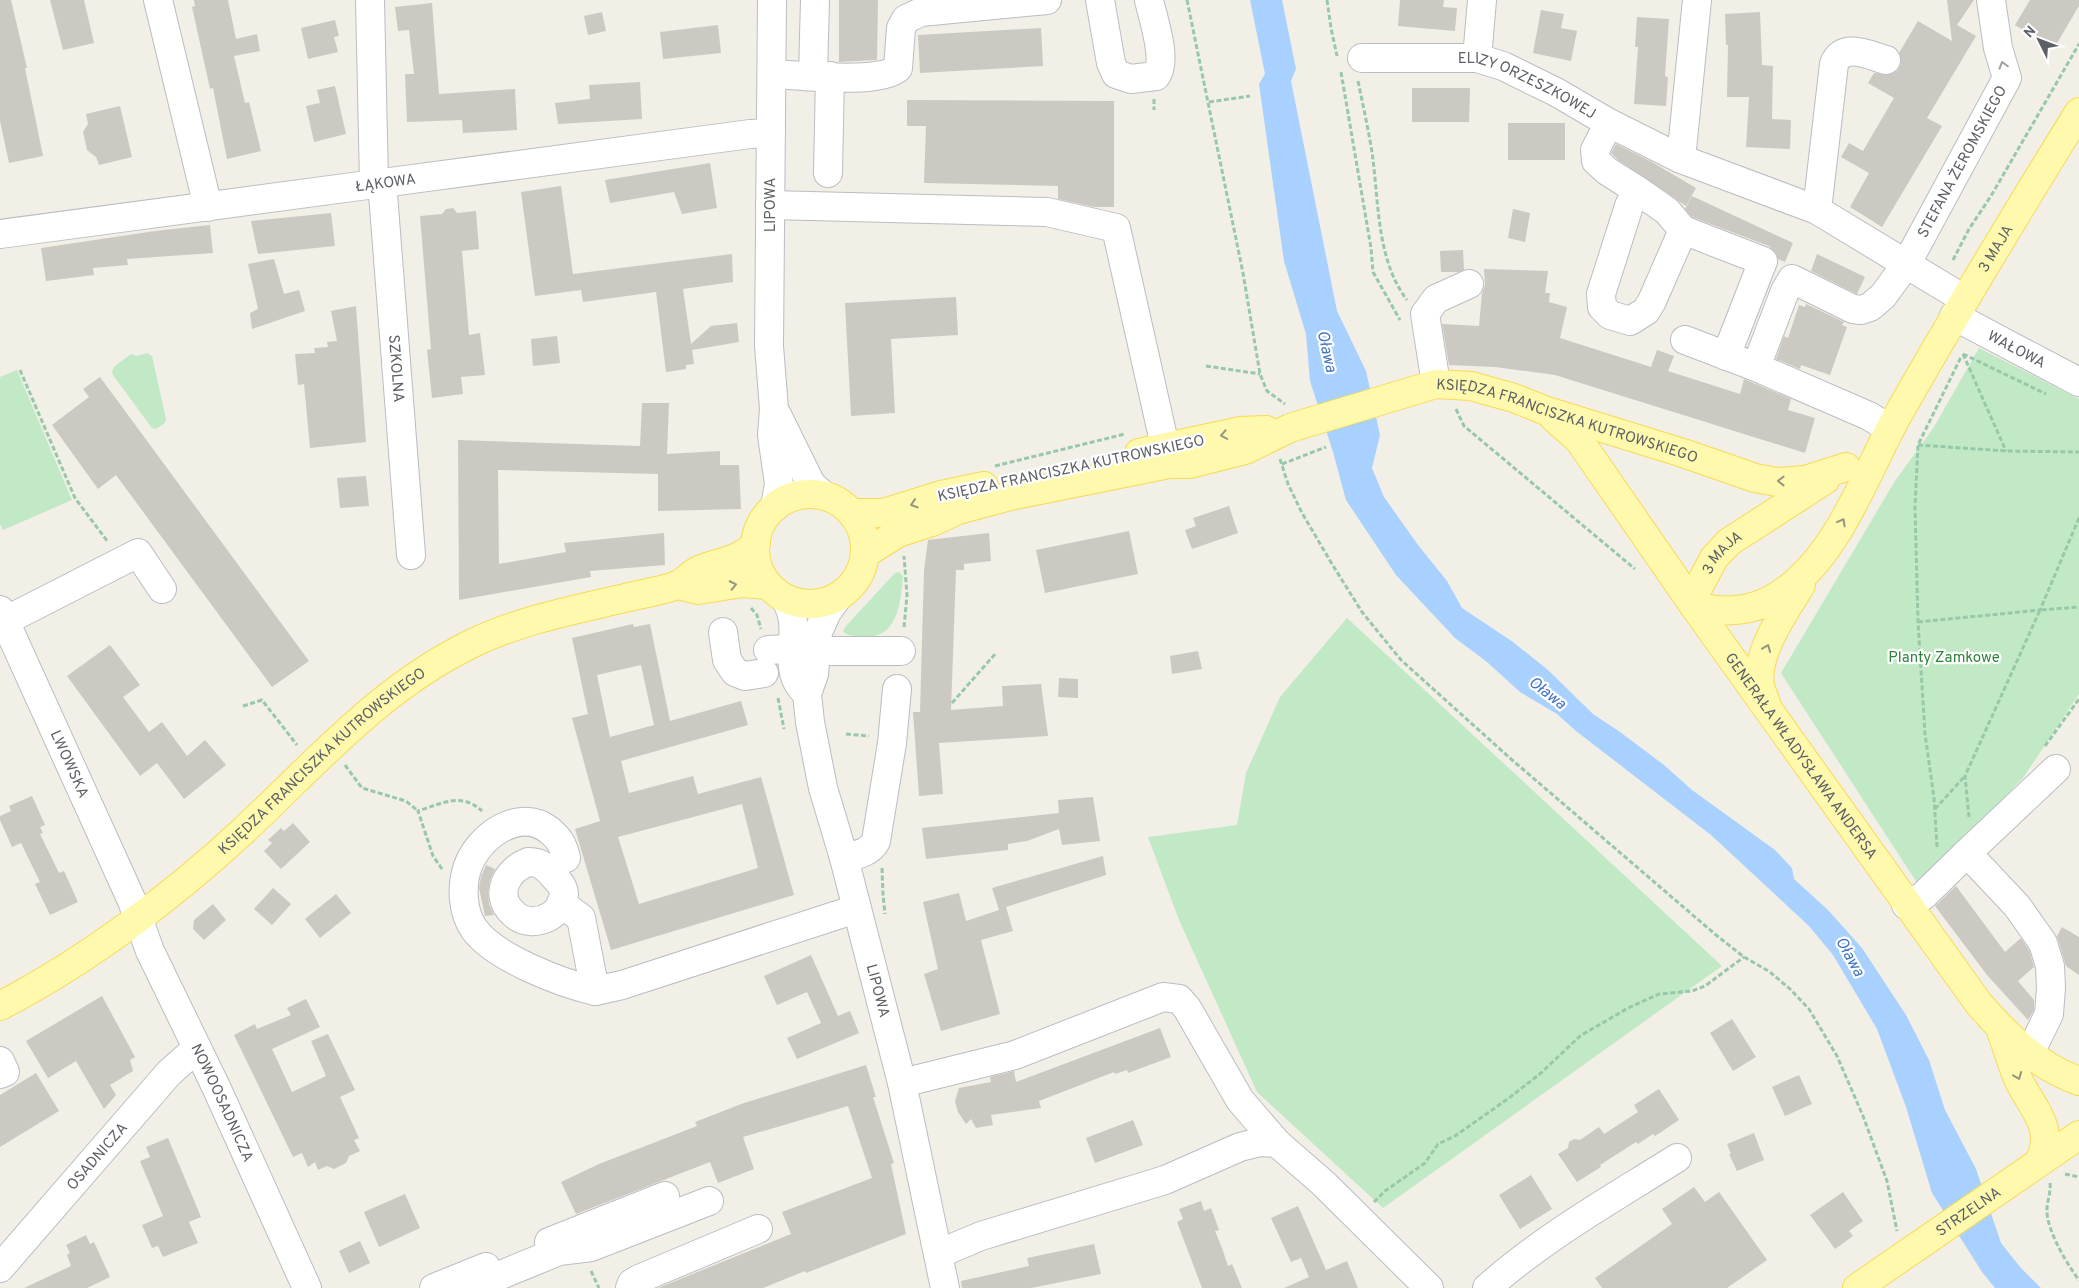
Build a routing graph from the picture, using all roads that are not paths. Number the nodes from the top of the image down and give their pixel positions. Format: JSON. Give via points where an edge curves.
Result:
{"nodes":[{"id":1,"x":158,"y":0,"type":"edge"},
{"id":2,"x":370,"y":0,"type":"edge"},
{"id":3,"x":772,"y":0,"type":"edge"},
{"id":4,"x":815,"y":0,"type":"edge"},
{"id":5,"x":1047,"y":0,"type":"edge"},
{"id":6,"x":1100,"y":0,"type":"edge"},
{"id":7,"x":1149,"y":0,"type":"edge"},
{"id":8,"x":1482,"y":0,"type":"edge"},
{"id":9,"x":1697,"y":0,"type":"edge"},
{"id":10,"x":1991,"y":0,"type":"edge"},
{"id":11,"x":1478,"y":58,"type":"junction"},
{"id":12,"x":1886,"y":60,"type":"dead end"},
{"id":13,"x":1360,"y":67,"type":"road end"},
{"id":14,"x":772,"y":74,"type":"junction"},
{"id":15,"x":822,"y":76,"type":"junction"},
{"id":16,"x":2079,"y":112,"type":"edge"},
{"id":17,"x":1609,"y":123,"type":"junction"},
{"id":18,"x":771,"y":134,"type":"junction"},
{"id":19,"x":1681,"y":160,"type":"junction"},
{"id":20,"x":828,"y":173,"type":"dead end"},
{"id":21,"x":378,"y":182,"type":"junction"},
{"id":22,"x":1637,"y":190,"type":"junction"},
{"id":23,"x":770,"y":205,"type":"junction"},
{"id":24,"x":208,"y":207,"type":"junction"},
{"id":25,"x":1817,"y":210,"type":"junction"},
{"id":26,"x":1683,"y":230,"type":"junction"},
{"id":27,"x":0,"y":234,"type":"edge"},
{"id":28,"x":1763,"y":261,"type":"junction"},
{"id":29,"x":1907,"y":263,"type":"junction"},
{"id":30,"x":1792,"y":279,"type":"junction"},
{"id":31,"x":1469,"y":284,"type":"dead end"},
{"id":32,"x":1959,"y":308,"type":"junction"},
{"id":33,"x":1685,"y":340,"type":"dead end"},
{"id":34,"x":1726,"y":356,"type":"junction"},
{"id":35,"x":1756,"y":367,"type":"junction"},
{"id":36,"x":2079,"y":382,"type":"edge"},
{"id":37,"x":1429,"y":386,"type":"junction"},
{"id":38,"x":774,"y":409,"type":"junction"},
{"id":39,"x":1544,"y":410,"type":"junction"},
{"id":40,"x":1888,"y":434,"type":"junction"},
{"id":41,"x":1167,"y":455,"type":"junction"},
{"id":42,"x":1846,"y":468,"type":"junction"},
{"id":43,"x":823,"y":495,"type":"junction"},
{"id":44,"x":775,"y":507,"type":"junction"},
{"id":45,"x":853,"y":513,"type":"junction"},
{"id":46,"x":756,"y":543,"type":"junction"},
{"id":47,"x":866,"y":553,"type":"junction"},
{"id":48,"x":411,"y":555,"type":"dead end"},
{"id":49,"x":1815,"y":562,"type":"junction"},
{"id":50,"x":678,"y":585,"type":"junction"},
{"id":51,"x":162,"y":589,"type":"dead end"},
{"id":52,"x":777,"y":592,"type":"junction"},
{"id":53,"x":837,"y":598,"type":"junction"},
{"id":54,"x":1694,"y":606,"type":"junction"},
{"id":55,"x":2,"y":616,"type":"edge"},
{"id":56,"x":723,"y":632,"type":"dead end"},
{"id":57,"x":823,"y":651,"type":"dead end"},
{"id":58,"x":901,"y":651,"type":"road end"},
{"id":59,"x":773,"y":657,"type":"dead end"},
{"id":60,"x":897,"y":689,"type":"dead end"},
{"id":61,"x":806,"y":694,"type":"junction"},
{"id":62,"x":1768,"y":711,"type":"junction"},
{"id":63,"x":2056,"y":769,"type":"dead end"},
{"id":64,"x":1967,"y":854,"type":"junction"},
{"id":65,"x":566,"y":858,"type":"dead end"},
{"id":66,"x":844,"y":858,"type":"junction"},
{"id":67,"x":561,"y":903,"type":"dead end"},
{"id":68,"x":1906,"y":905,"type":"junction"},
{"id":69,"x":856,"y":909,"type":"junction"},
{"id":70,"x":138,"y":918,"type":"junction"},
{"id":71,"x":596,"y":990,"type":"junction"},
{"id":72,"x":0,"y":1006,"type":"edge"},
{"id":73,"x":2001,"y":1030,"type":"junction"},
{"id":74,"x":197,"y":1048,"type":"junction"},
{"id":75,"x":2029,"y":1055,"type":"junction"},
{"id":76,"x":0,"y":1061,"type":"edge"},
{"id":77,"x":0,"y":1074,"type":"edge"},
{"id":78,"x":2079,"y":1081,"type":"edge"},
{"id":79,"x":902,"y":1083,"type":"junction"},
{"id":80,"x":2079,"y":1135,"type":"edge"},
{"id":81,"x":1277,"y":1143,"type":"junction"},
{"id":82,"x":1677,"y":1158,"type":"dead end"},
{"id":83,"x":2036,"y":1165,"type":"junction"},
{"id":84,"x":665,"y":1196,"type":"dead end"},
{"id":85,"x":709,"y":1201,"type":"dead end"},
{"id":86,"x":758,"y":1229,"type":"dead end"},
{"id":87,"x":938,"y":1254,"type":"junction"},
{"id":88,"x":0,"y":1268,"type":"edge"},
{"id":89,"x":1495,"y":1281,"type":"edge"},
{"id":90,"x":307,"y":1288,"type":"edge"},
{"id":91,"x":434,"y":1288,"type":"edge"},
{"id":92,"x":469,"y":1288,"type":"edge"},
{"id":93,"x":630,"y":1288,"type":"edge"},
{"id":94,"x":945,"y":1288,"type":"edge"},
{"id":95,"x":1429,"y":1288,"type":"edge"},
{"id":96,"x":1857,"y":1288,"type":"edge"}],
"edges":[{"from":1,"to":24,"type":"street"},
{"from":2,"to":21,"type":"street","name":"SZKOLNA"},
{"from":3,"to":14,"type":"street","name":"LIPOWA"},
{"from":4,"to":15,"type":"street"},
{"from":5,"to":15,"type":"street","via":[[922,12],[906,18],[901,28],[898,68],[892,73],[859,79]]},
{"from":6,"to":7,"type":"street","via":[[1116,74],[1131,79],[1156,76],[1160,70],[1162,59]]},
{"from":8,"to":11,"type":"street"},
{"from":9,"to":19,"type":"street"},
{"from":29,"to":10,"type":"street","name":"STEFANA ŻEROMSKIEGO","one_way":true,"via":[[2007,78],[1998,48]]},
{"from":11,"to":13,"type":"street","name":"ELIZY ORZESZKOWEJ"},
{"from":11,"to":17,"type":"street","name":"ELIZY ORZESZKOWEJ","via":[[1503,66],[1556,92]]},
{"from":12,"to":25,"type":"street","via":[[1853,51],[1836,57]]},
{"from":14,"to":15,"type":"street"},
{"from":14,"to":18,"type":"street","name":"LIPOWA"},
{"from":15,"to":20,"type":"street"},
{"from":16,"to":32,"type":"main road","name":"3 MAJA"},
{"from":17,"to":19,"type":"street","name":"ELIZY ORZESZKOWEJ"},
{"from":17,"to":22,"type":"street","via":[[1595,150],[1596,161]]},
{"from":18,"to":21,"type":"street","name":"ŁĄKOWA","via":[[750,134]]},
{"from":18,"to":23,"type":"street","name":"LIPOWA"},
{"from":19,"to":25,"type":"street","name":"ELIZY ORZESZKOWEJ"},
{"from":21,"to":24,"type":"street","name":"ŁĄKOWA"},
{"from":21,"to":48,"type":"street","name":"SZKOLNA"},
{"from":22,"to":26,"type":"street","via":[[1667,211]]},
{"from":22,"to":26,"type":"street","via":[[1601,294],[1602,307],[1610,315],[1630,321],[1646,311]]},
{"from":23,"to":38,"type":"street","name":"LIPOWA","via":[[769,346]]},
{"from":23,"to":41,"type":"street","via":[[1047,212],[1116,228]]},
{"from":24,"to":27,"type":"street","name":"ŁĄKOWA"},
{"from":25,"to":29,"type":"street","name":"WAŁOWA"},
{"from":26,"to":28,"type":"street"},
{"from":28,"to":30,"type":"street","via":[[1783,269]]},
{"from":28,"to":34,"type":"street"},
{"from":29,"to":30,"type":"street","name":"STEFANA ŻEROMSKIEGO","via":[[1883,296],[1861,310]]},
{"from":29,"to":32,"type":"street","name":"WAŁOWA"},
{"from":30,"to":35,"type":"street"},
{"from":31,"to":37,"type":"street","via":[[1436,299],[1425,314]]},
{"from":32,"to":36,"type":"street","name":"WAŁOWA"},
{"from":32,"to":40,"type":"main road","name":"3 MAJA"},
{"from":33,"to":34,"type":"street"},
{"from":34,"to":35,"type":"street"},
{"from":35,"to":40,"type":"street","via":[[1869,416]]},
{"from":37,"to":39,"type":"main road","name":"KSIĘDZA FRANCISZKA KUTROWSKIEGO","via":[[1470,386]]},
{"from":37,"to":41,"type":"main road","name":"KSIĘDZA FRANCISZKA KUTROWSKIEGO","via":[[1288,416]]},
{"from":38,"to":43,"type":"street","name":"LIPOWA","via":[[811,484]]},
{"from":38,"to":44,"type":"street","name":"LIPOWA","via":[[772,435],[778,484]]},
{"from":42,"to":39,"type":"main road","name":"KSIĘDZA FRANCISZKA KUTROWSKIEGO","one_way":true,"via":[[1805,480],[1777,482],[1754,478]]},
{"from":39,"to":54,"type":"main road","name":"GENERAŁA WŁADYSŁAWA ANDERSA","via":[[1579,440]]},
{"from":40,"to":42,"type":"main road","name":"3 MAJA"},
{"from":49,"to":40,"type":"main road","name":"3 MAJA","one_way":true,"via":[[1839,527]]},
{"from":41,"to":45,"type":"main road","name":"KSIĘDZA FRANCISZKA KUTROWSKIEGO","one_way":true,"via":[[941,495],[890,512]]},
{"from":41,"to":47,"type":"main road","name":"KSIĘDZA FRANCISZKA KUTROWSKIEGO","via":[[958,510],[898,533]]},
{"from":42,"to":54,"type":"main road","name":"3 MAJA","via":[[1728,542],[1704,576],[1696,592]]},
{"from":43,"to":44,"type":"main road","via":[[798,495]]},
{"from":43,"to":45,"type":"main road"},
{"from":44,"to":46,"type":"main road","via":[[760,526]]},
{"from":45,"to":47,"type":"main road","via":[[861,525]]},
{"from":46,"to":50,"type":"main road","name":"KSIĘDZA FRANCISZKA KUTROWSKIEGO","via":[[743,555],[697,570]]},
{"from":46,"to":52,"type":"main road","via":[[759,571]]},
{"from":47,"to":53,"type":"main road","via":[[857,579]]},
{"from":49,"to":54,"type":"main road","name":"3 MAJA","via":[[1796,583],[1769,602],[1753,608],[1707,609]]},
{"from":62,"to":49,"type":"main road","name":"3 MAJA","one_way":true,"via":[[1760,685],[1763,658],[1776,627]]},
{"from":50,"to":52,"type":"main road","name":"KSIĘDZA FRANCISZKA KUTROWSKIEGO","one_way":true,"via":[[698,590],[743,582]]},
{"from":50,"to":70,"type":"main road","name":"KSIĘDZA FRANCISZKA KUTROWSKIEGO","via":[[518,626],[470,644],[429,667],[370,710],[241,833],[186,882]]},
{"from":51,"to":55,"type":"street","via":[[138,553]]},
{"from":52,"to":53,"type":"main road","via":[[798,603],[811,605]]},
{"from":52,"to":61,"type":"street","name":"LIPOWA","via":[[792,609],[793,668],[796,681]]},
{"from":53,"to":61,"type":"street","name":"LIPOWA","via":[[820,625],[814,674]]},
{"from":54,"to":62,"type":"main road","name":"GENERAŁA WŁADYSŁAWA ANDERSA"},
{"from":55,"to":70,"type":"street","name":"LWOWSKA"},
{"from":56,"to":59,"type":"street","via":[[727,660],[735,672],[745,676]]},
{"from":57,"to":58,"type":"street"},
{"from":60,"to":66,"type":"street","via":[[876,841],[874,846],[860,854]]},
{"from":61,"to":66,"type":"street","name":"LIPOWA","via":[[824,788]]},
{"from":62,"to":68,"type":"main road","name":"GENERAŁA WŁADYSŁAWA ANDERSA"},
{"from":63,"to":64,"type":"street"},
{"from":64,"to":68,"type":"street","via":[[1923,896]]},
{"from":64,"to":75,"type":"street","via":[[2016,906],[2043,943],[2050,966],[2049,1014]]},
{"from":65,"to":71,"type":"street","via":[[563,844],[541,824],[529,821],[510,823],[478,847],[468,867],[464,901],[472,924],[483,939],[527,966],[566,984]]},
{"from":66,"to":69,"type":"street","name":"LIPOWA"},
{"from":67,"to":71,"type":"street","via":[[581,918]]},
{"from":68,"to":73,"type":"main road","name":"GENERAŁA WŁADYSŁAWA ANDERSA"},
{"from":69,"to":71,"type":"street","via":[[622,985]]},
{"from":69,"to":79,"type":"street","name":"LIPOWA"},
{"from":70,"to":72,"type":"main road","name":"KSIĘDZA FRANCISZKA KUTROWSKIEGO","via":[[53,976]]},
{"from":70,"to":74,"type":"street","name":"NOWOOSADNICZA","via":[[150,951]]},
{"from":73,"to":75,"type":"main road","name":"GENERAŁA WŁADYSŁAWA ANDERSA"},
{"from":73,"to":83,"type":"main road","one_way":true,"via":[[2020,1083],[2041,1117],[2044,1153]]},
{"from":74,"to":88,"type":"street","name":"OSADNICZA","via":[[168,1073]]},
{"from":74,"to":90,"type":"street","name":"NOWOOSADNICZA"},
{"from":75,"to":78,"type":"main road","name":"GENERAŁA WŁADYSŁAWA ANDERSA"},
{"from":76,"to":77,"type":"street","via":[[5,1072]]},
{"from":79,"to":81,"type":"street","via":[[1015,1055],[1163,997],[1179,999],[1240,1100]]},
{"from":79,"to":87,"type":"street","name":"LIPOWA"},
{"from":80,"to":83,"type":"main road","name":"STRZELNA"},
{"from":81,"to":87,"type":"street","via":[[1260,1142],[1240,1147],[1165,1180],[981,1236]]},
{"from":81,"to":95,"type":"street","via":[[1323,1183]]},
{"from":82,"to":89,"type":"street","via":[[1582,1218]]},
{"from":83,"to":96,"type":"main road","name":"STRZELNA","via":[[1908,1242]]},
{"from":84,"to":91,"type":"street"},
{"from":85,"to":92,"type":"street","via":[[591,1247],[559,1251]]},
{"from":86,"to":93,"type":"street","via":[[639,1279]]},
{"from":87,"to":94,"type":"street","name":"LIPOWA"}]}
